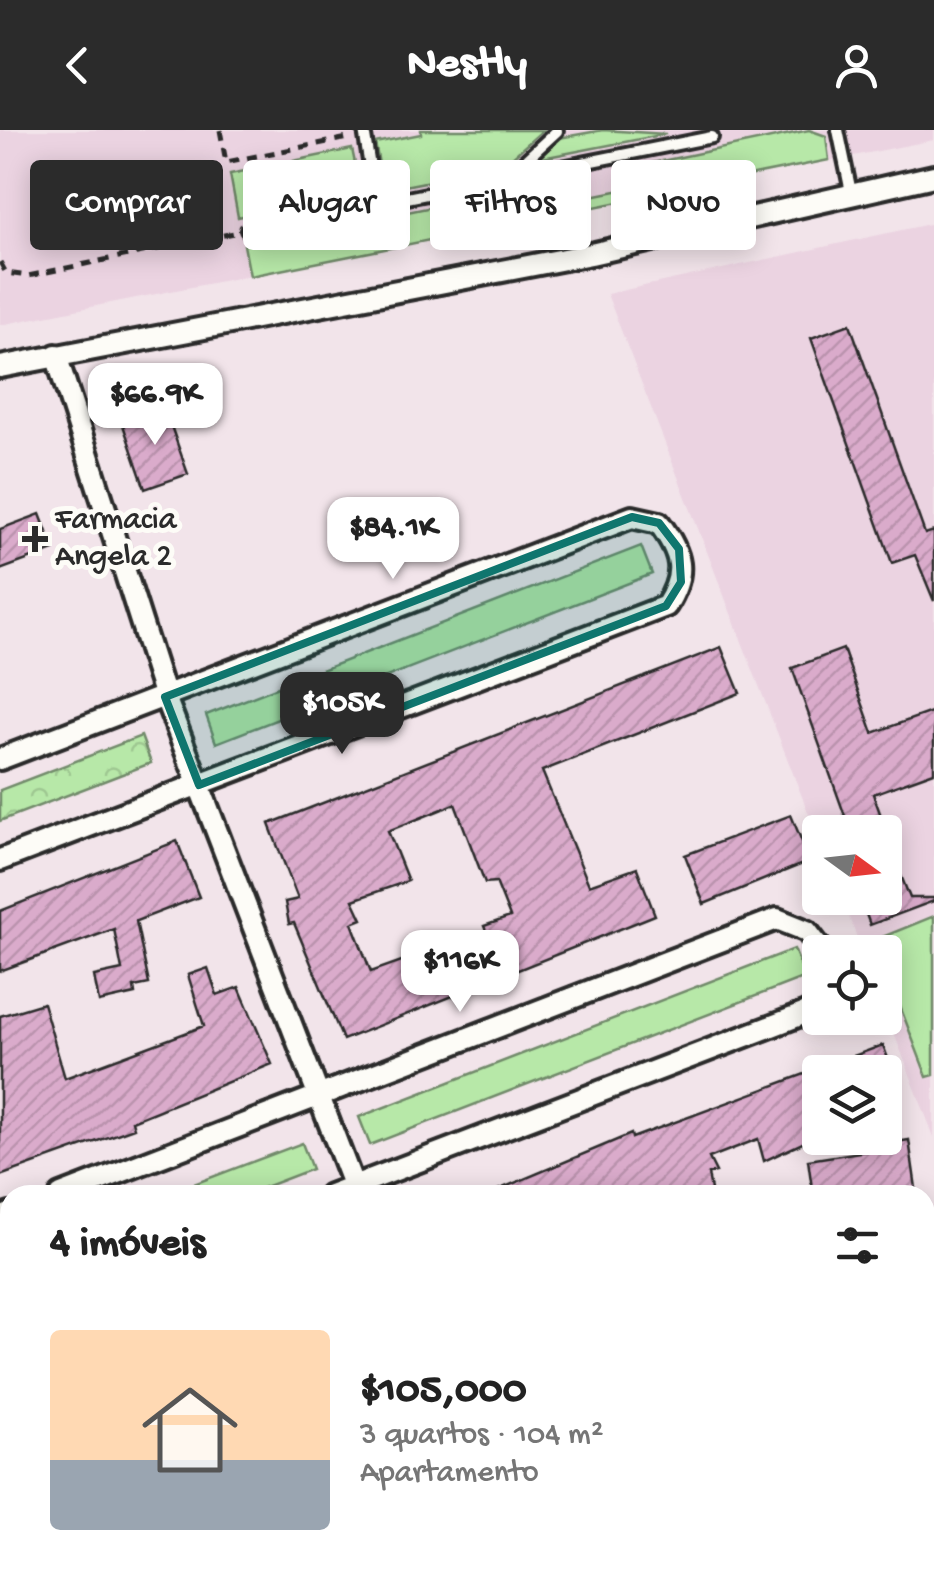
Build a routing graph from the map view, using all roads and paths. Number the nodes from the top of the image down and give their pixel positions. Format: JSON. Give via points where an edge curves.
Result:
{"nodes":[{"id":1,"x":220,"y":130,"type":"edge"},
{"id":2,"x":838,"y":130,"type":"edge"},
{"id":3,"x":558,"y":131,"type":"edge"},
{"id":4,"x":363,"y":133,"type":"edge"},
{"id":5,"x":712,"y":136,"type":"dead end"},
{"id":6,"x":368,"y":160,"type":"edge"},
{"id":7,"x":525,"y":160,"type":"edge"},
{"id":8,"x":591,"y":161,"type":"edge"},
{"id":9,"x":934,"y":176,"type":"edge"},
{"id":10,"x":934,"y":188,"type":"edge"},
{"id":11,"x":852,"y":198,"type":"junction"},
{"id":12,"x":243,"y":231,"type":"edge"},
{"id":13,"x":0,"y":262,"type":"edge"},
{"id":14,"x":56,"y":355,"type":"junction"},
{"id":15,"x":0,"y":367,"type":"edge"},
{"id":16,"x":165,"y":697,"type":"junction"},
{"id":17,"x":0,"y":759,"type":"edge"},
{"id":18,"x":199,"y":785,"type":"junction"},
{"id":19,"x":0,"y":860,"type":"edge"},
{"id":20,"x":810,"y":935,"type":"edge"},
{"id":21,"x":802,"y":1015,"type":"edge"},
{"id":22,"x":320,"y":1096,"type":"junction"},
{"id":23,"x":87,"y":1185,"type":"edge"},
{"id":24,"x":354,"y":1185,"type":"edge"},
{"id":25,"x":369,"y":1185,"type":"edge"}],
"edges":[{"from":1,"to":4,"type":"path","via":[[226,162]]},
{"from":2,"to":11,"type":"lane"},
{"from":3,"to":7,"type":"lane"},
{"from":4,"to":6,"type":"lane"},
{"from":5,"to":8,"type":"lane"},
{"from":9,"to":11,"type":"street"},
{"from":10,"to":11,"type":"street"},
{"from":11,"to":14,"type":"street"},
{"from":12,"to":13,"type":"path","via":[[28,276],[6,273]]},
{"from":14,"to":15,"type":"street"},
{"from":14,"to":16,"type":"street"},
{"from":16,"to":17,"type":"street"},
{"from":16,"to":18,"type":"street"},
{"from":16,"to":18,"type":"street","via":[[632,517],[660,523],[679,549],[682,582],[666,606]]},
{"from":18,"to":19,"type":"street"},
{"from":18,"to":22,"type":"street"},
{"from":20,"to":22,"type":"street","via":[[777,919]]},
{"from":21,"to":25,"type":"street"},
{"from":22,"to":23,"type":"street"},
{"from":22,"to":24,"type":"street"}]}
